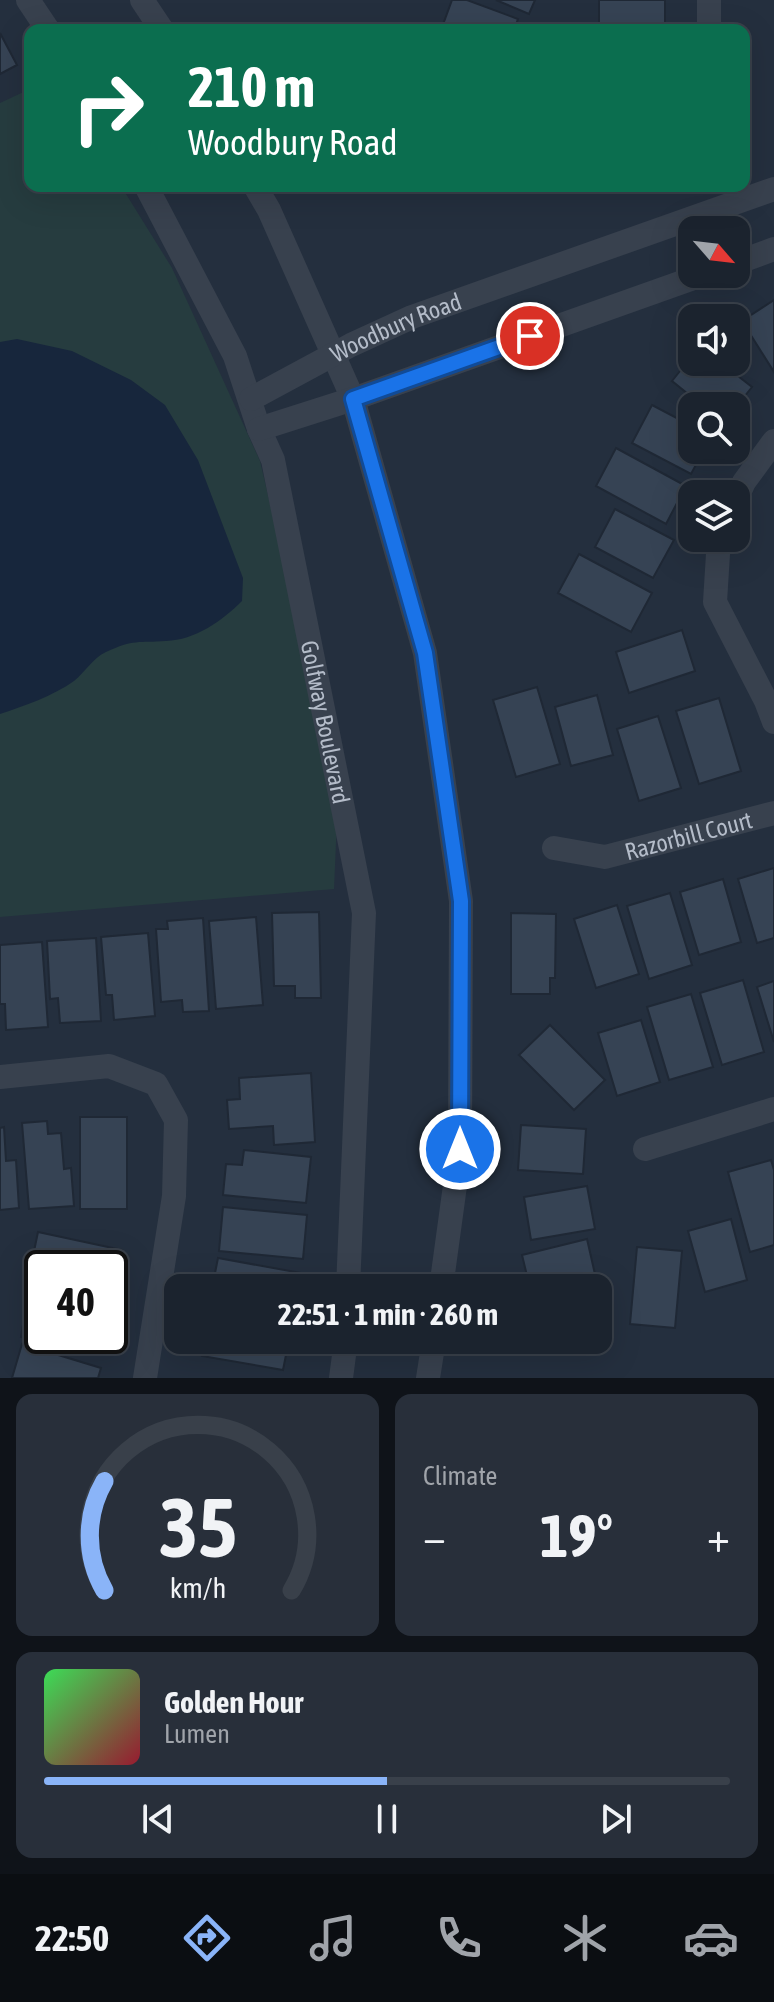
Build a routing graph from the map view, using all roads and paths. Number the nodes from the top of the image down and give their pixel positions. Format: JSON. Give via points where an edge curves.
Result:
{"nodes":[{"id":1,"x":28,"y":0,"type":"edge"},
{"id":2,"x":142,"y":0,"type":"edge"},
{"id":3,"x":709,"y":0,"type":"edge"},
{"id":4,"x":44,"y":24,"type":"edge"},
{"id":5,"x":158,"y":24,"type":"edge"},
{"id":6,"x":709,"y":24,"type":"edge"},
{"id":7,"x":774,"y":189,"type":"edge"},
{"id":8,"x":149,"y":192,"type":"edge"},
{"id":9,"x":258,"y":192,"type":"edge"},
{"id":10,"x":774,"y":249,"type":"edge"},
{"id":11,"x":750,"y":258,"type":"edge"},
{"id":12,"x":678,"y":284,"type":"edge"},
{"id":13,"x":334,"y":355,"type":"junction"},
{"id":14,"x":251,"y":399,"type":"junction"},
{"id":15,"x":353,"y":399,"type":"junction"},
{"id":16,"x":259,"y":429,"type":"junction"},
{"id":17,"x":774,"y":441,"type":"edge"},
{"id":18,"x":745,"y":480,"type":"edge"},
{"id":19,"x":718,"y":552,"type":"edge"},
{"id":20,"x":774,"y":722,"type":"edge"},
{"id":21,"x":774,"y":813,"type":"edge"},
{"id":22,"x":554,"y":848,"type":"dead end"},
{"id":23,"x":0,"y":1077,"type":"edge"},
{"id":24,"x":774,"y":1109,"type":"edge"},
{"id":25,"x":645,"y":1149,"type":"dead end"},
{"id":26,"x":349,"y":1274,"type":"edge"},
{"id":27,"x":443,"y":1274,"type":"edge"},
{"id":28,"x":344,"y":1354,"type":"edge"},
{"id":29,"x":432,"y":1354,"type":"edge"},
{"id":30,"x":145,"y":1378,"type":"edge"},
{"id":31,"x":341,"y":1378,"type":"edge"},
{"id":32,"x":428,"y":1378,"type":"edge"}],
"edges":[{"from":1,"to":4,"type":"street"},
{"from":2,"to":5,"type":"street"},
{"from":3,"to":6,"type":"street"},
{"from":7,"to":13,"type":"street","name":"Woodbury Road","via":[[412,317]]},
{"from":8,"to":14,"type":"street","name":"Golfway Boulevard","via":[[235,356]]},
{"from":9,"to":13,"type":"street"},
{"from":10,"to":11,"type":"street"},
{"from":12,"to":15,"type":"street","name":"Woodbury Road"},
{"from":13,"to":14,"type":"street","name":"Woodbury Road"},
{"from":13,"to":15,"type":"street"},
{"from":14,"to":16,"type":"street","name":"Golfway Boulevard"},
{"from":15,"to":16,"type":"street","name":"Woodbury Road"},
{"from":15,"to":27,"type":"street","via":[[425,653],[461,901],[460,1149]]},
{"from":16,"to":26,"type":"street","name":"Golfway Boulevard","via":[[273,460],[364,913]]},
{"from":17,"to":18,"type":"street"},
{"from":19,"to":20,"type":"street","via":[[715,602]]},
{"from":21,"to":22,"type":"street","name":"Razorbill Court","via":[[605,857]]},
{"from":23,"to":30,"type":"street","via":[[109,1066],[156,1084],[176,1120],[174,1196]]},
{"from":24,"to":25,"type":"street"},
{"from":28,"to":31,"type":"street"},
{"from":29,"to":32,"type":"street"}]}
